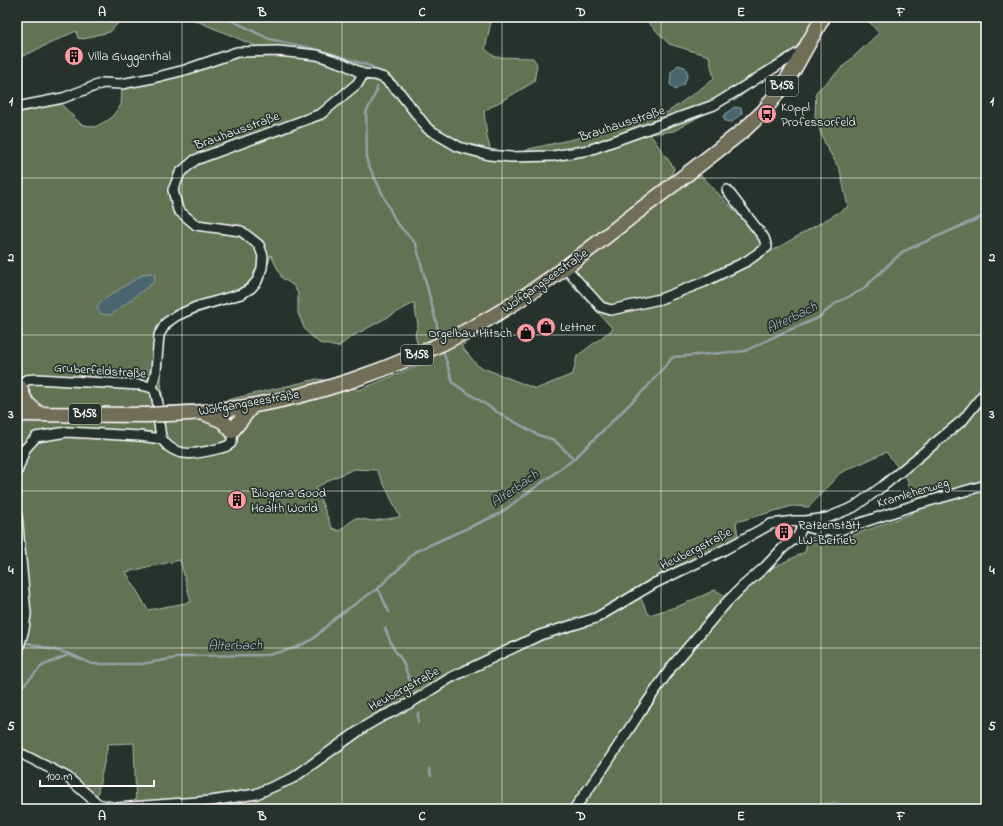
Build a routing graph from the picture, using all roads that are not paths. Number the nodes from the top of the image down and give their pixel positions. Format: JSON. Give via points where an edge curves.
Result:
{"nodes":[{"id":1,"x":823,"y":17,"type":"edge"},
{"id":2,"x":805,"y":49,"type":"junction"},
{"id":3,"x":363,"y":74,"type":"junction"},
{"id":4,"x":17,"y":107,"type":"edge"},
{"id":5,"x":727,"y":190,"type":"dead end"},
{"id":6,"x":566,"y":268,"type":"junction"},
{"id":7,"x":152,"y":388,"type":"junction"},
{"id":8,"x":18,"y":389,"type":"edge"},
{"id":9,"x":986,"y":391,"type":"edge"},
{"id":10,"x":252,"y":406,"type":"junction"},
{"id":11,"x":201,"y":412,"type":"junction"},
{"id":12,"x":17,"y":414,"type":"edge"},
{"id":13,"x":39,"y":414,"type":"junction"},
{"id":14,"x":232,"y":431,"type":"junction"},
{"id":15,"x":162,"y":439,"type":"junction"},
{"id":16,"x":17,"y":472,"type":"edge"},
{"id":17,"x":986,"y":486,"type":"edge"},
{"id":18,"x":17,"y":516,"type":"edge"},
{"id":19,"x":805,"y":521,"type":"junction"},
{"id":20,"x":17,"y":654,"type":"edge"},
{"id":21,"x":17,"y":754,"type":"edge"},
{"id":22,"x":96,"y":806,"type":"edge"},
{"id":23,"x":574,"y":809,"type":"edge"}],
"edges":[{"from":1,"to":2,"type":"main road","name":"Wolfgangseestraße","number":"B158"},
{"from":2,"to":3,"type":"street","name":"Brauhausstraße","via":[[714,105],[589,150],[553,156],[489,155],[459,147],[428,129],[384,78]]},
{"from":2,"to":6,"type":"main road","name":"Wolfgangseestraße","number":"B158","via":[[764,111]]},
{"from":3,"to":4,"type":"street","name":"Brauhausstraße","via":[[344,64],[317,56],[278,51],[237,52],[172,74],[121,84],[102,83],[63,98]]},
{"from":3,"to":7,"type":"street","name":"Brauhausstraße","via":[[358,83],[321,114],[195,160],[180,173],[173,190],[178,210],[196,225],[241,231],[259,245],[263,256],[262,268],[257,281],[241,294],[196,308],[166,323],[159,335]]},
{"from":5,"to":6,"type":"street","via":[[764,238],[767,247],[747,261],[660,299],[611,310],[601,307]]},
{"from":6,"to":10,"type":"main road","name":"Wolfgangseestraße","number":"B158","via":[[473,328],[431,349],[353,380]]},
{"from":7,"to":8,"type":"street","name":"Gruberfeldstraße","via":[[140,385],[36,379],[26,380]]},
{"from":7,"to":15,"type":"street","name":"Gruberfeldstraße","via":[[158,403]]},
{"from":8,"to":13,"type":"main road","via":[[30,407]]},
{"from":9,"to":19,"type":"street","name":"Heubergstraße","via":[[963,420],[854,507],[827,518]]},
{"from":10,"to":11,"type":"main road","name":"Wolfgangseestraße","number":"B158"},
{"from":10,"to":14,"type":"main road"},
{"from":11,"to":13,"type":"main road","name":"Wolfgangseestraße","number":"B158","bridge":true,"via":[[147,415]]},
{"from":11,"to":14,"type":"main road","via":[[223,421]]},
{"from":12,"to":13,"type":"main road","name":"Wolfgangseestraße","number":"B158"},
{"from":14,"to":15,"type":"street","via":[[231,444],[190,454],[176,451]]},
{"from":15,"to":16,"type":"street","via":[[67,432],[36,437],[25,449]]},
{"from":17,"to":19,"type":"street","name":"Kramlehenweg","via":[[914,505],[840,530],[822,531],[810,528]]},
{"from":18,"to":20,"type":"street","via":[[26,614]]},
{"from":19,"to":22,"type":"street","name":"Heubergstraße","via":[[771,524],[596,618],[540,636],[450,678],[412,702],[367,725],[294,778],[256,794],[211,801],[116,808]]},
{"from":19,"to":23,"type":"street","via":[[798,536],[726,603],[673,665]]},
{"from":21,"to":22,"type":"street","name":"Heubergstraße","via":[[24,755],[67,777]]}]}
